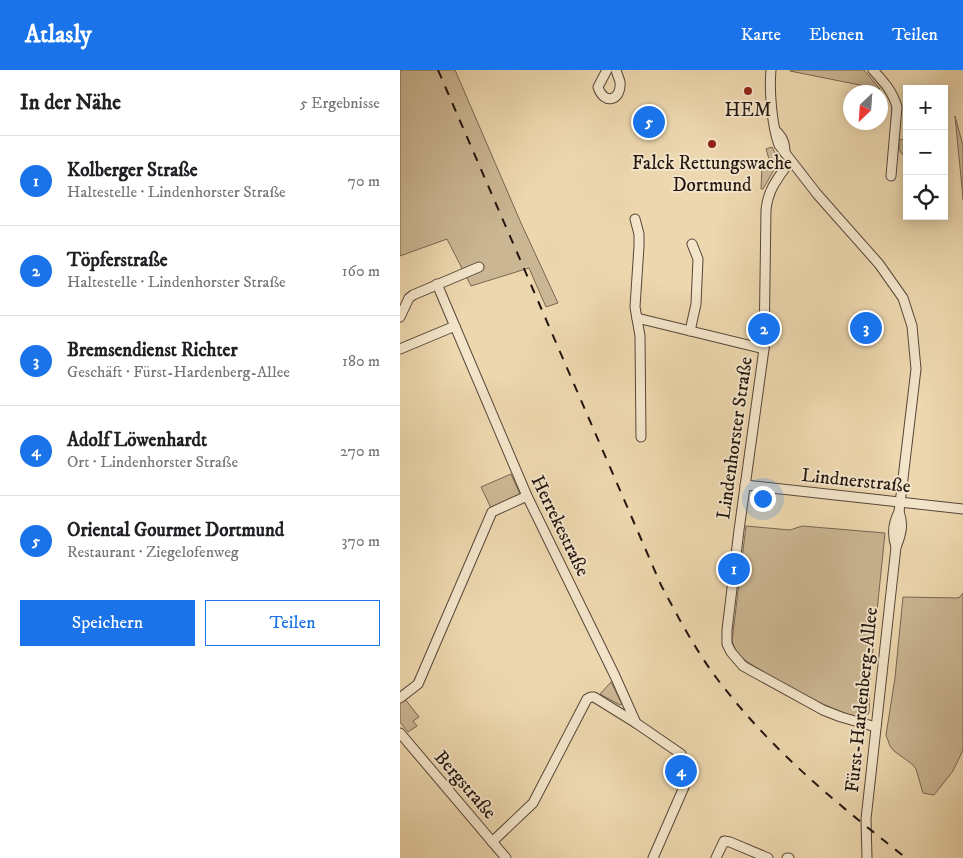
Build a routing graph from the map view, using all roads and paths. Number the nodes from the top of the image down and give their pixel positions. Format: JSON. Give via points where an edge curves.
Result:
{"nodes":[{"id":1,"x":607,"y":70,"type":"edge"},
{"id":2,"x":616,"y":70,"type":"edge"},
{"id":3,"x":772,"y":70,"type":"edge"},
{"id":4,"x":873,"y":70,"type":"edge"},
{"id":5,"x":788,"y":157,"type":"junction"},
{"id":6,"x":891,"y":176,"type":"dead end"},
{"id":7,"x":634,"y":218,"type":"dead end"},
{"id":8,"x":692,"y":244,"type":"dead end"},
{"id":9,"x":479,"y":266,"type":"dead end"},
{"id":10,"x":437,"y":284,"type":"junction"},
{"id":11,"x":403,"y":303,"type":"edge"},
{"id":12,"x":400,"y":317,"type":"edge"},
{"id":13,"x":637,"y":318,"type":"junction"},
{"id":14,"x":455,"y":326,"type":"junction"},
{"id":15,"x":690,"y":331,"type":"junction"},
{"id":16,"x":764,"y":348,"type":"junction"},
{"id":17,"x":400,"y":349,"type":"edge"},
{"id":18,"x":641,"y":436,"type":"dead end"},
{"id":19,"x":745,"y":485,"type":"junction"},
{"id":20,"x":527,"y":496,"type":"junction"},
{"id":21,"x":900,"y":502,"type":"junction"},
{"id":22,"x":963,"y":509,"type":"edge"},
{"id":23,"x":400,"y":698,"type":"edge"},
{"id":24,"x":636,"y":723,"type":"junction"},
{"id":25,"x":876,"y":726,"type":"junction"},
{"id":26,"x":400,"y":733,"type":"edge"},
{"id":27,"x":492,"y":842,"type":"junction"},
{"id":28,"x":502,"y":857,"type":"edge"},
{"id":29,"x":653,"y":858,"type":"edge"},
{"id":30,"x":716,"y":858,"type":"edge"},
{"id":31,"x":768,"y":858,"type":"edge"},
{"id":32,"x":867,"y":858,"type":"edge"}],
"edges":[{"from":1,"to":2,"type":"street","via":[[598,87],[600,94],[611,99],[619,91]]},
{"from":3,"to":5,"type":"street","via":[[770,83],[776,138]]},
{"from":4,"to":6,"type":"street","via":[[889,88],[897,107]]},
{"from":5,"to":16,"type":"street","name":"Lindenhorster Straße","via":[[767,196]]},
{"from":5,"to":21,"type":"street","name":"Fürst-Hardenberg-Allee","via":[[879,264],[902,298],[912,326],[916,369]]},
{"from":7,"to":13,"type":"street","via":[[639,234]]},
{"from":8,"to":15,"type":"street","via":[[698,258],[696,304]]},
{"from":9,"to":10,"type":"street"},
{"from":10,"to":11,"type":"street"},
{"from":10,"to":14,"type":"street","name":"Herrekestraße"},
{"from":11,"to":12,"type":"street"},
{"from":13,"to":15,"type":"street"},
{"from":13,"to":18,"type":"street"},
{"from":14,"to":17,"type":"street"},
{"from":14,"to":20,"type":"street","name":"Herrekestraße"},
{"from":15,"to":16,"type":"street"},
{"from":16,"to":19,"type":"street","name":"Lindenhorster Straße"},
{"from":19,"to":21,"type":"street","name":"Lindnerstraße"},
{"from":19,"to":25,"type":"street","name":"Lindenhorster Straße","via":[[727,630],[727,644],[734,658],[749,670],[824,710]]},
{"from":20,"to":23,"type":"street","via":[[492,512],[418,684]]},
{"from":20,"to":24,"type":"street","name":"Herrekestraße"},
{"from":21,"to":22,"type":"street","name":"Lindnerstraße"},
{"from":21,"to":25,"type":"street","name":"Fürst-Hardenberg-Allee","via":[[902,520],[896,546]]},
{"from":24,"to":27,"type":"street","via":[[594,697],[587,699],[534,803]]},
{"from":24,"to":29,"type":"street","via":[[680,754],[687,775]]},
{"from":25,"to":32,"type":"street","name":"Fürst-Hardenberg-Allee","via":[[866,819]]},
{"from":26,"to":27,"type":"street","name":"Bergstraße"},
{"from":27,"to":28,"type":"street","name":"Bergstraße"},
{"from":30,"to":31,"type":"street","via":[[724,841]]}]}
